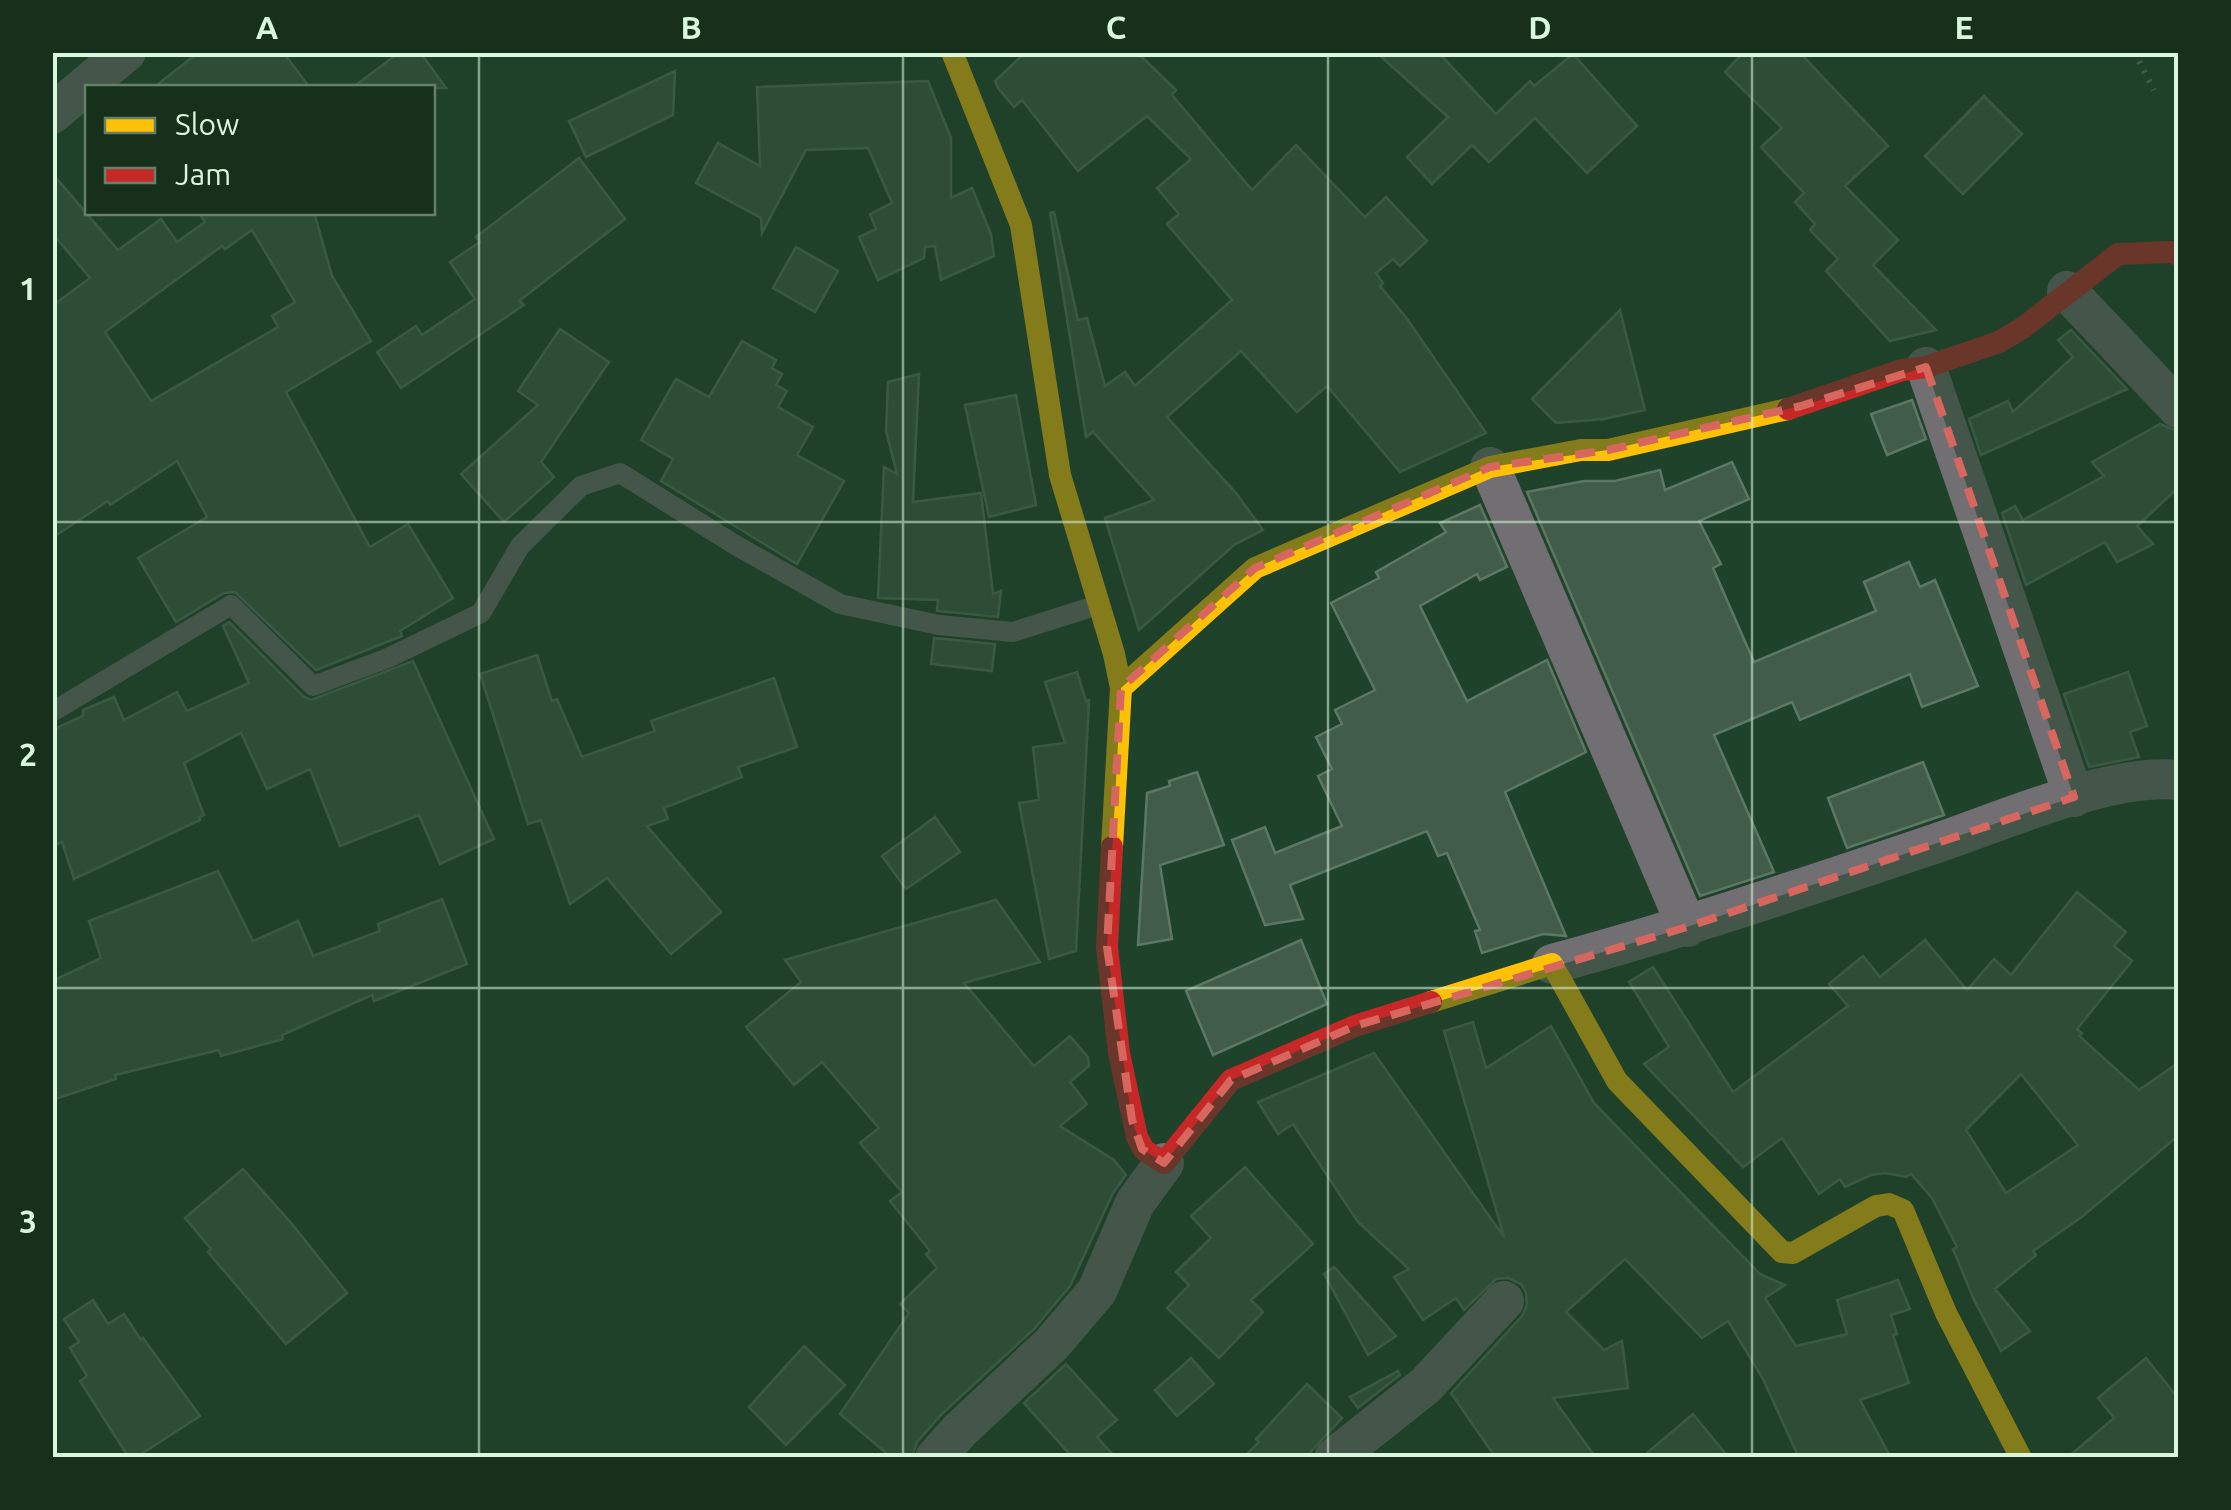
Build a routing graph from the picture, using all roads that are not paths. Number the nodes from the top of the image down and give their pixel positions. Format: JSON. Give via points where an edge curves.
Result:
{"nodes":[{"id":1,"x":126,"y":52,"type":"edge"},
{"id":2,"x":952,"y":52,"type":"edge"},
{"id":3,"x":87,"y":85,"type":"edge"},
{"id":4,"x":85,"y":86,"type":"edge"},
{"id":5,"x":52,"y":114,"type":"edge"},
{"id":6,"x":2178,"y":255,"type":"edge"},
{"id":7,"x":2067,"y":291,"type":"junction"},
{"id":8,"x":1926,"y":367,"type":"junction"},
{"id":9,"x":2178,"y":408,"type":"edge"},
{"id":10,"x":1490,"y":466,"type":"junction"},
{"id":11,"x":1096,"y":606,"type":"junction"},
{"id":12,"x":1120,"y":688,"type":"junction"},
{"id":13,"x":52,"y":712,"type":"edge"},
{"id":14,"x":2178,"y":780,"type":"edge"},
{"id":15,"x":2074,"y":797,"type":"junction"},
{"id":16,"x":1686,"y":928,"type":"junction"},
{"id":17,"x":1552,"y":964,"type":"junction"},
{"id":18,"x":1164,"y":1162,"type":"junction"},
{"id":19,"x":1504,"y":1301,"type":"dead end"},
{"id":20,"x":936,"y":1458,"type":"edge"},
{"id":21,"x":1334,"y":1458,"type":"edge"},
{"id":22,"x":2021,"y":1458,"type":"edge"}],
"edges":[{"from":1,"to":3,"type":"street"},
{"from":2,"to":11,"type":"street","via":[[1022,225],[1060,474]]},
{"from":4,"to":5,"type":"street"},
{"from":6,"to":7,"type":"street","via":[[2118,254]]},
{"from":7,"to":8,"type":"street","via":[[1999,342]]},
{"from":7,"to":9,"type":"street"},
{"from":8,"to":10,"type":"street","via":[[1801,406],[1608,450]]},
{"from":8,"to":15,"type":"street"},
{"from":10,"to":12,"type":"street","via":[[1254,568]]},
{"from":10,"to":16,"type":"street"},
{"from":11,"to":12,"type":"street"},
{"from":11,"to":13,"type":"lane","via":[[1013,632],[840,604],[620,473],[581,486],[520,546],[482,613],[388,658],[313,686],[231,605]]},
{"from":12,"to":18,"type":"street","via":[[1109,986],[1132,1120],[1142,1148]]},
{"from":14,"to":15,"type":"street","via":[[2152,777]]},
{"from":15,"to":16,"type":"street"},
{"from":16,"to":17,"type":"street"},
{"from":17,"to":18,"type":"street","via":[[1355,1026],[1232,1080]]},
{"from":17,"to":22,"type":"street","via":[[1617,1081],[1782,1252],[1793,1253],[1876,1206],[1903,1210]]},
{"from":18,"to":20,"type":"street","via":[[1135,1202],[1097,1291]]},
{"from":19,"to":21,"type":"street","via":[[1426,1386]]}]}
